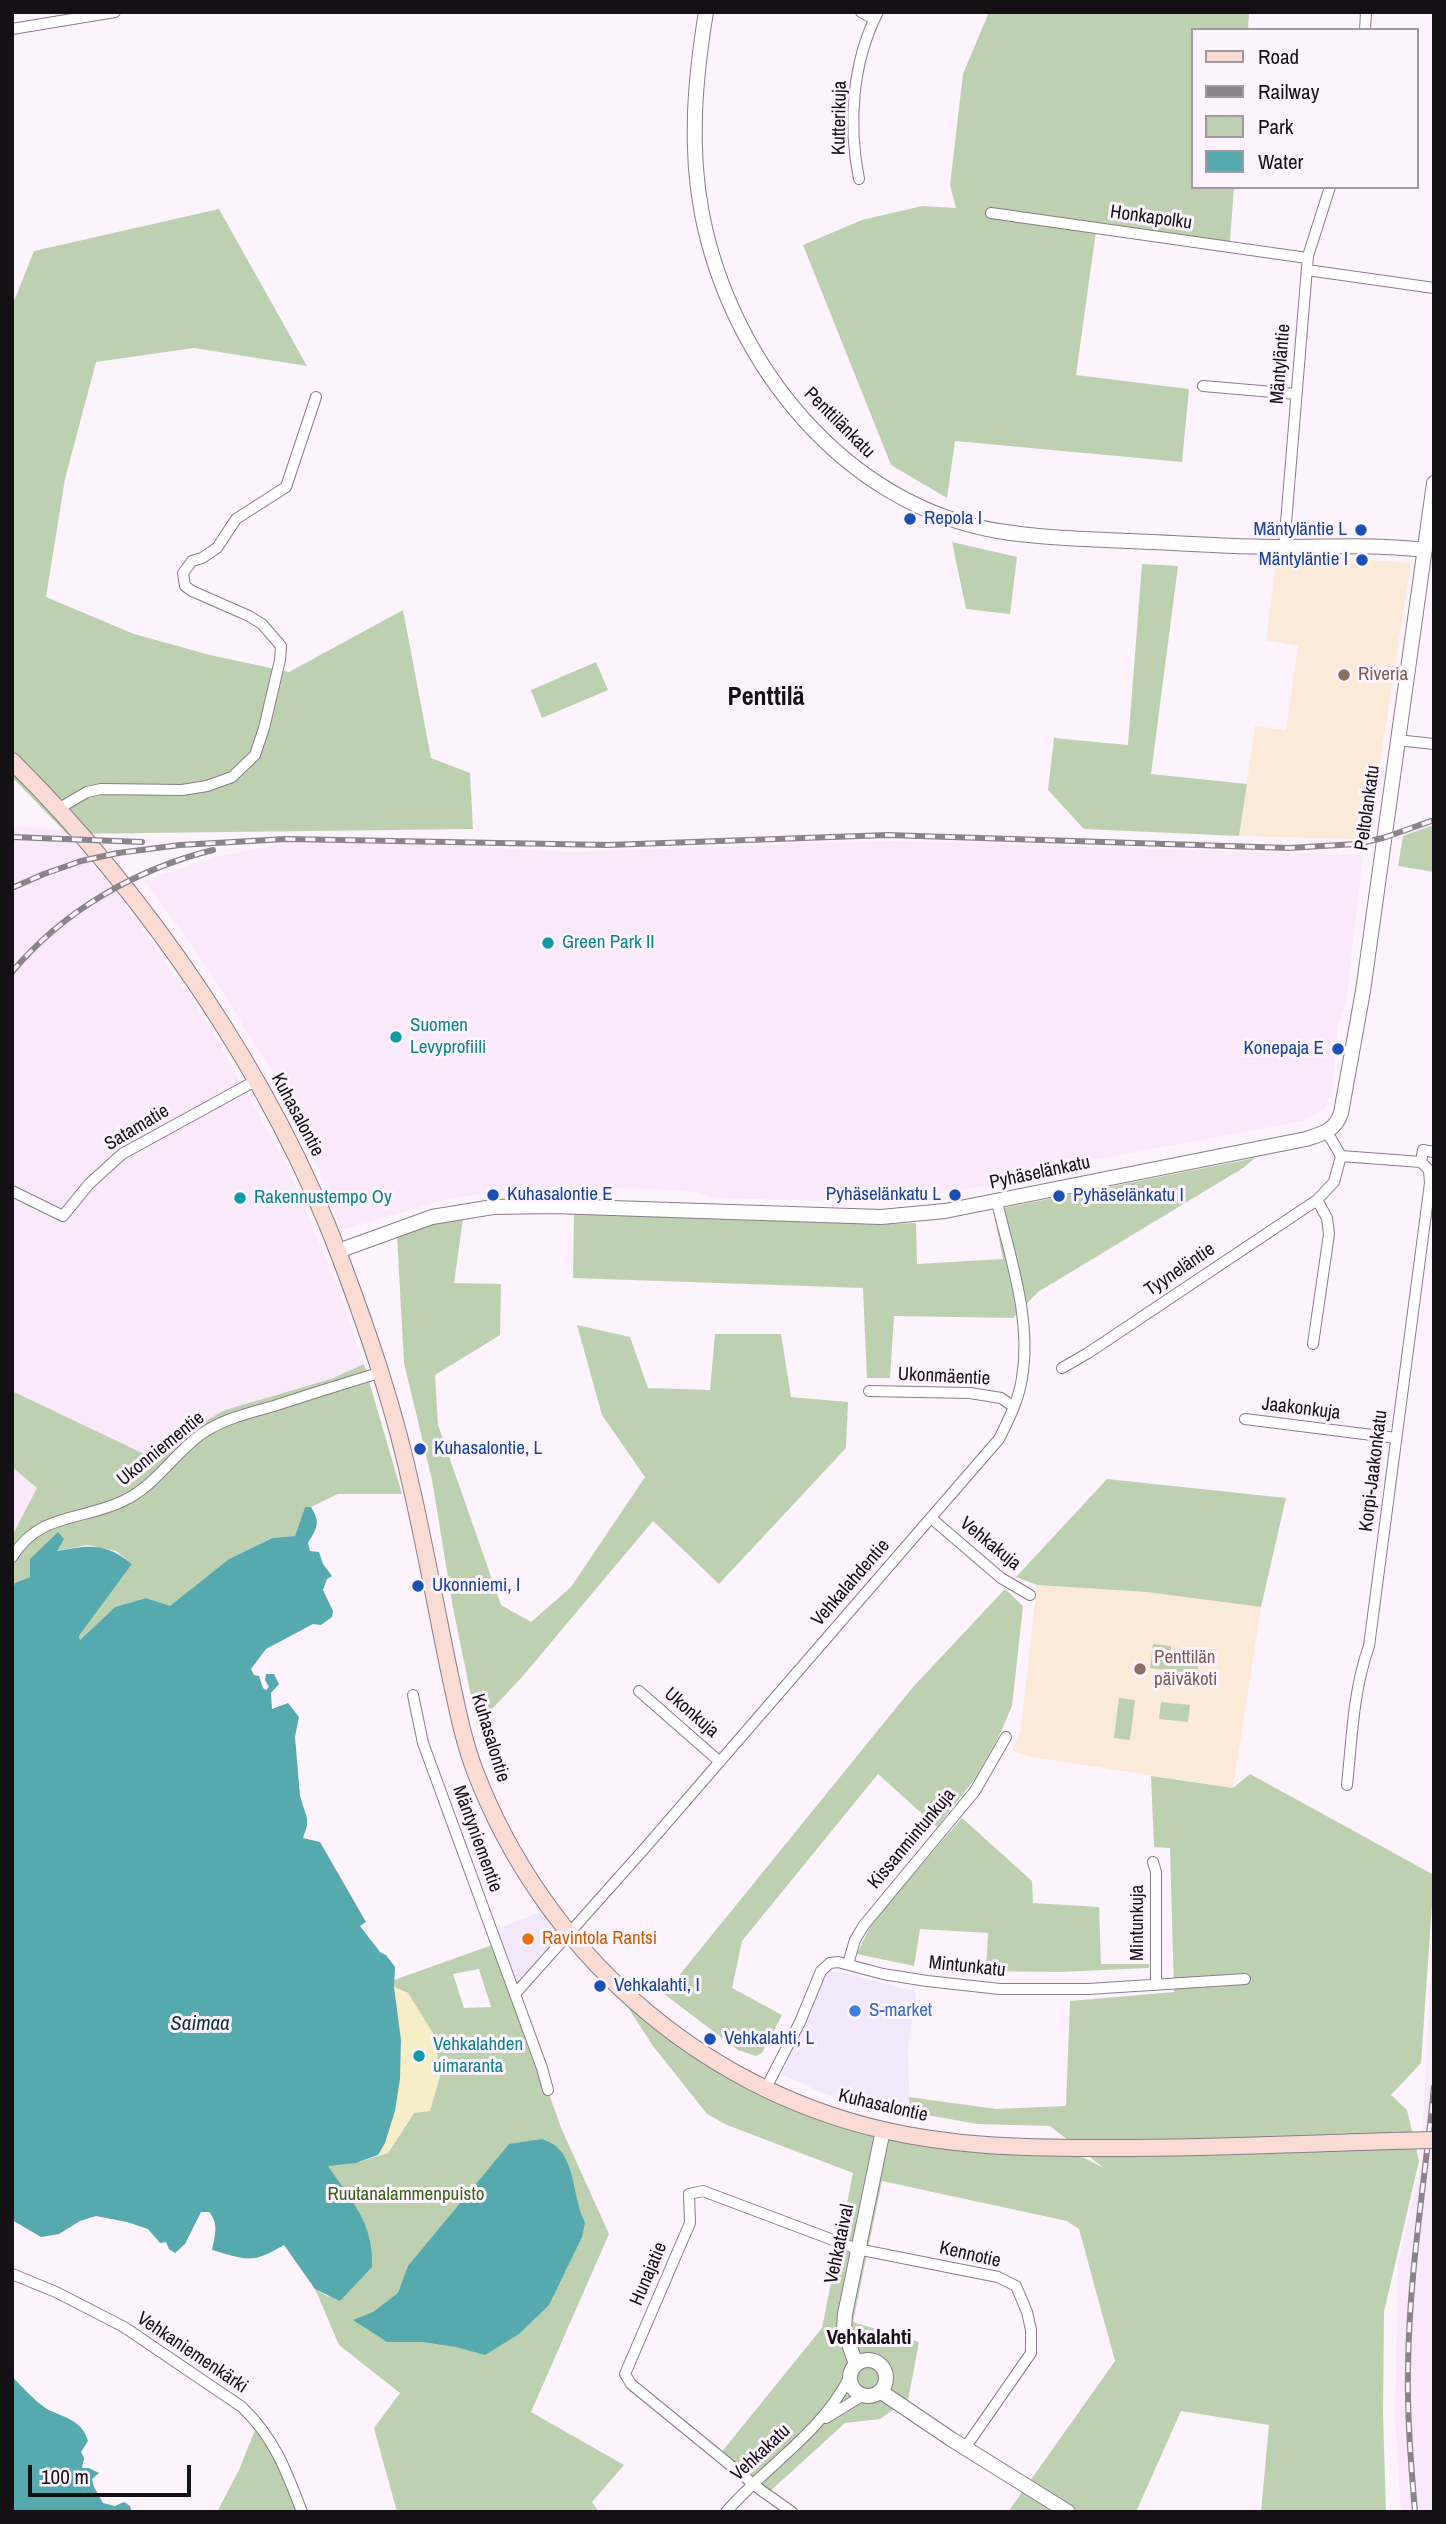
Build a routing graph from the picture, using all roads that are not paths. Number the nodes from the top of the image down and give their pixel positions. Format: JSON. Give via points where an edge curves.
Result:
{"nodes":[{"id":1,"x":115,"y":12,"type":"edge"},
{"id":2,"x":706,"y":12,"type":"edge"},
{"id":3,"x":861,"y":12,"type":"edge"},
{"id":4,"x":876,"y":15,"type":"edge"},
{"id":5,"x":12,"y":29,"type":"edge"},
{"id":6,"x":859,"y":178,"type":"dead end"},
{"id":7,"x":1329,"y":189,"type":"edge"},
{"id":8,"x":990,"y":214,"type":"dead end"},
{"id":9,"x":1307,"y":264,"type":"junction"},
{"id":10,"x":1434,"y":288,"type":"edge"},
{"id":11,"x":1203,"y":386,"type":"dead end"},
{"id":12,"x":1296,"y":394,"type":"junction"},
{"id":13,"x":316,"y":397,"type":"dead end"},
{"id":14,"x":1434,"y":483,"type":"edge"},
{"id":15,"x":1284,"y":547,"type":"junction"},
{"id":16,"x":1425,"y":550,"type":"junction"},
{"id":17,"x":1397,"y":740,"type":"junction"},
{"id":18,"x":1434,"y":744,"type":"edge"},
{"id":19,"x":12,"y":761,"type":"edge"},
{"id":20,"x":58,"y":809,"type":"junction"},
{"id":21,"x":255,"y":1081,"type":"junction"},
{"id":22,"x":1327,"y":1132,"type":"junction"},
{"id":23,"x":1434,"y":1152,"type":"edge"},
{"id":24,"x":1341,"y":1156,"type":"junction"},
{"id":25,"x":1421,"y":1162,"type":"junction"},
{"id":26,"x":12,"y":1191,"type":"edge"},
{"id":27,"x":1317,"y":1200,"type":"junction"},
{"id":28,"x":998,"y":1202,"type":"junction"},
{"id":29,"x":338,"y":1251,"type":"junction"},
{"id":30,"x":1313,"y":1344,"type":"dead end"},
{"id":31,"x":1062,"y":1368,"type":"dead end"},
{"id":32,"x":382,"y":1372,"type":"junction"},
{"id":33,"x":869,"y":1391,"type":"dead end"},
{"id":34,"x":1014,"y":1407,"type":"junction"},
{"id":35,"x":1245,"y":1419,"type":"dead end"},
{"id":36,"x":1396,"y":1438,"type":"junction"},
{"id":37,"x":931,"y":1518,"type":"junction"},
{"id":38,"x":12,"y":1557,"type":"edge"},
{"id":39,"x":1030,"y":1595,"type":"dead end"},
{"id":40,"x":639,"y":1690,"type":"dead end"},
{"id":41,"x":413,"y":1695,"type":"dead end"},
{"id":42,"x":1006,"y":1737,"type":"dead end"},
{"id":43,"x":720,"y":1762,"type":"junction"},
{"id":44,"x":1347,"y":1785,"type":"dead end"},
{"id":45,"x":1153,"y":1863,"type":"dead end"},
{"id":46,"x":569,"y":1934,"type":"junction"},
{"id":47,"x":848,"y":1964,"type":"junction"},
{"id":48,"x":1245,"y":1979,"type":"dead end"},
{"id":49,"x":1156,"y":1985,"type":"junction"},
{"id":50,"x":515,"y":1994,"type":"junction"},
{"id":51,"x":766,"y":2088,"type":"junction"},
{"id":52,"x":548,"y":2090,"type":"dead end"},
{"id":53,"x":883,"y":2130,"type":"junction"},
{"id":54,"x":1434,"y":2140,"type":"edge"},
{"id":55,"x":857,"y":2249,"type":"junction"},
{"id":56,"x":12,"y":2274,"type":"edge"},
{"id":57,"x":853,"y":2371,"type":"junction"},
{"id":58,"x":880,"y":2391,"type":"junction"},
{"id":59,"x":862,"y":2396,"type":"junction"},
{"id":60,"x":821,"y":2421,"type":"junction"},
{"id":61,"x":965,"y":2448,"type":"junction"},
{"id":62,"x":753,"y":2484,"type":"junction"},
{"id":63,"x":302,"y":2512,"type":"edge"},
{"id":64,"x":726,"y":2512,"type":"edge"},
{"id":65,"x":792,"y":2512,"type":"edge"},
{"id":66,"x":1068,"y":2512,"type":"edge"}],
"edges":[{"from":1,"to":5,"type":"street"},
{"from":2,"to":15,"type":"street","name":"Penttilänkatu","via":[[695,126],[698,184],[708,238],[728,298],[756,354],[803,418],[839,455],[899,497],[975,527],[1026,535]]},
{"from":3,"to":4,"type":"street"},
{"from":4,"to":6,"type":"street","name":"Kutterikuja","via":[[855,88]]},
{"from":7,"to":9,"type":"street","name":"Mäntyläntie"},
{"from":8,"to":9,"type":"street","name":"Honkapolku"},
{"from":9,"to":10,"type":"street","name":"Honkapolku"},
{"from":9,"to":12,"type":"street","name":"Mäntyläntie"},
{"from":11,"to":12,"type":"street"},
{"from":12,"to":15,"type":"street","name":"Mäntyläntie"},
{"from":13,"to":20,"type":"street","via":[[286,487],[236,519],[217,548],[192,561],[183,573],[192,591],[262,624],[281,646],[255,755],[232,777],[207,786],[155,791],[100,789]]},
{"from":14,"to":16,"type":"street","name":"Peltolankatu"},
{"from":15,"to":16,"type":"street","name":"Penttilänkatu"},
{"from":16,"to":17,"type":"street","name":"Peltolankatu"},
{"from":17,"to":18,"type":"street"},
{"from":17,"to":22,"type":"street","name":"Peltolankatu","via":[[1363,991],[1339,1119]]},
{"from":19,"to":20,"type":"main road","name":"Kuhasalontie"},
{"from":20,"to":21,"type":"main road","name":"Kuhasalontie","via":[[157,928]]},
{"from":21,"to":26,"type":"street","name":"Satamatie","via":[[122,1154],[63,1216]]},
{"from":21,"to":29,"type":"main road","name":"Kuhasalontie","via":[[296,1156]]},
{"from":22,"to":24,"type":"street"},
{"from":22,"to":28,"type":"street","name":"Pyhäselänkatu"},
{"from":23,"to":25,"type":"street","via":[[1423,1150]]},
{"from":24,"to":25,"type":"street"},
{"from":24,"to":27,"type":"street","via":[[1334,1182]]},
{"from":25,"to":36,"type":"street","name":"Korpi-Jaakonkatu","via":[[1429,1170],[1430,1183]]},
{"from":27,"to":30,"type":"street","via":[[1329,1234]]},
{"from":27,"to":31,"type":"street","name":"Tyyneläntie"},
{"from":28,"to":29,"type":"street","name":"Pyhäselänkatu","via":[[881,1217],[493,1207],[432,1217]]},
{"from":28,"to":34,"type":"street","name":"Vehkalahdentie","via":[[1025,1335],[1022,1379]]},
{"from":29,"to":32,"type":"main road","name":"Kuhasalontie"},
{"from":32,"to":38,"type":"street","name":"Ukonniementie","via":[[226,1421],[200,1435],[125,1501],[35,1531]]},
{"from":32,"to":46,"type":"main road","name":"Kuhasalontie","via":[[474,1769],[526,1875]]},
{"from":33,"to":34,"type":"street","name":"Ukonmäentie","via":[[970,1394],[1001,1398]]},
{"from":34,"to":37,"type":"street","name":"Vehkalahdentie","via":[[999,1439]]},
{"from":35,"to":36,"type":"street","name":"Jaakonkuja"},
{"from":36,"to":44,"type":"street","name":"Korpi-Jaakonkatu","via":[[1369,1646],[1356,1690]]},
{"from":37,"to":39,"type":"street","name":"Vehkakuja","via":[[1001,1578]]},
{"from":37,"to":43,"type":"street","name":"Vehkalahdentie"},
{"from":40,"to":43,"type":"street","name":"Ukonkuja"},
{"from":41,"to":50,"type":"street","name":"Mäntyniementie","via":[[423,1743]]},
{"from":42,"to":47,"type":"street","name":"Kissanmintunkuja","via":[[975,1791],[872,1913],[855,1940]]},
{"from":43,"to":46,"type":"street","name":"Vehkalahdentie"},
{"from":45,"to":49,"type":"street","name":"Mintunkuja"},
{"from":46,"to":50,"type":"street","name":"Vehkalahdentie"},
{"from":46,"to":51,"type":"main road","name":"Kuhasalontie","via":[[614,1984],[671,2032]]},
{"from":47,"to":49,"type":"street","name":"Mintunkatu","via":[[883,1974],[1000,1989]]},
{"from":47,"to":51,"type":"street","via":[[830,1963],[821,1971]]},
{"from":48,"to":49,"type":"street","name":"Mintunkatu"},
{"from":50,"to":52,"type":"street","name":"Mäntyniementie"},
{"from":51,"to":53,"type":"main road","name":"Kuhasalontie","via":[[827,2114]]},
{"from":53,"to":54,"type":"main road","name":"Kuhasalontie","bridge":true,"via":[[1011,2148]]},
{"from":53,"to":55,"type":"street","name":"Vehkataival"},
{"from":55,"to":57,"type":"street","name":"Vehkataival","via":[[844,2330]]},
{"from":55,"to":61,"type":"street","name":"Kennotie","via":[[998,2277],[1016,2286],[1027,2312],[1031,2353]]},
{"from":55,"to":62,"type":"street","name":"Hunajatie","via":[[703,2191],[689,2194],[690,2223],[625,2374],[631,2384]]},
{"from":56,"to":63,"type":"street","name":"Vehkaniemenkärki","via":[[124,2328],[242,2407],[272,2442]]},
{"from":57,"to":58,"type":"street","via":[[869,2360],[881,2367],[886,2379]]},
{"from":57,"to":59,"type":"street","via":[[855,2392]]},
{"from":57,"to":60,"type":"street","name":"Vehkakatu"},
{"from":58,"to":59,"type":"street"},
{"from":58,"to":61,"type":"street"},
{"from":59,"to":60,"type":"street","name":"Vehkakatu"},
{"from":60,"to":62,"type":"street","name":"Vehkakatu"},
{"from":61,"to":66,"type":"street"},
{"from":62,"to":64,"type":"street","name":"Vehkakatu"},
{"from":62,"to":65,"type":"street"}]}
